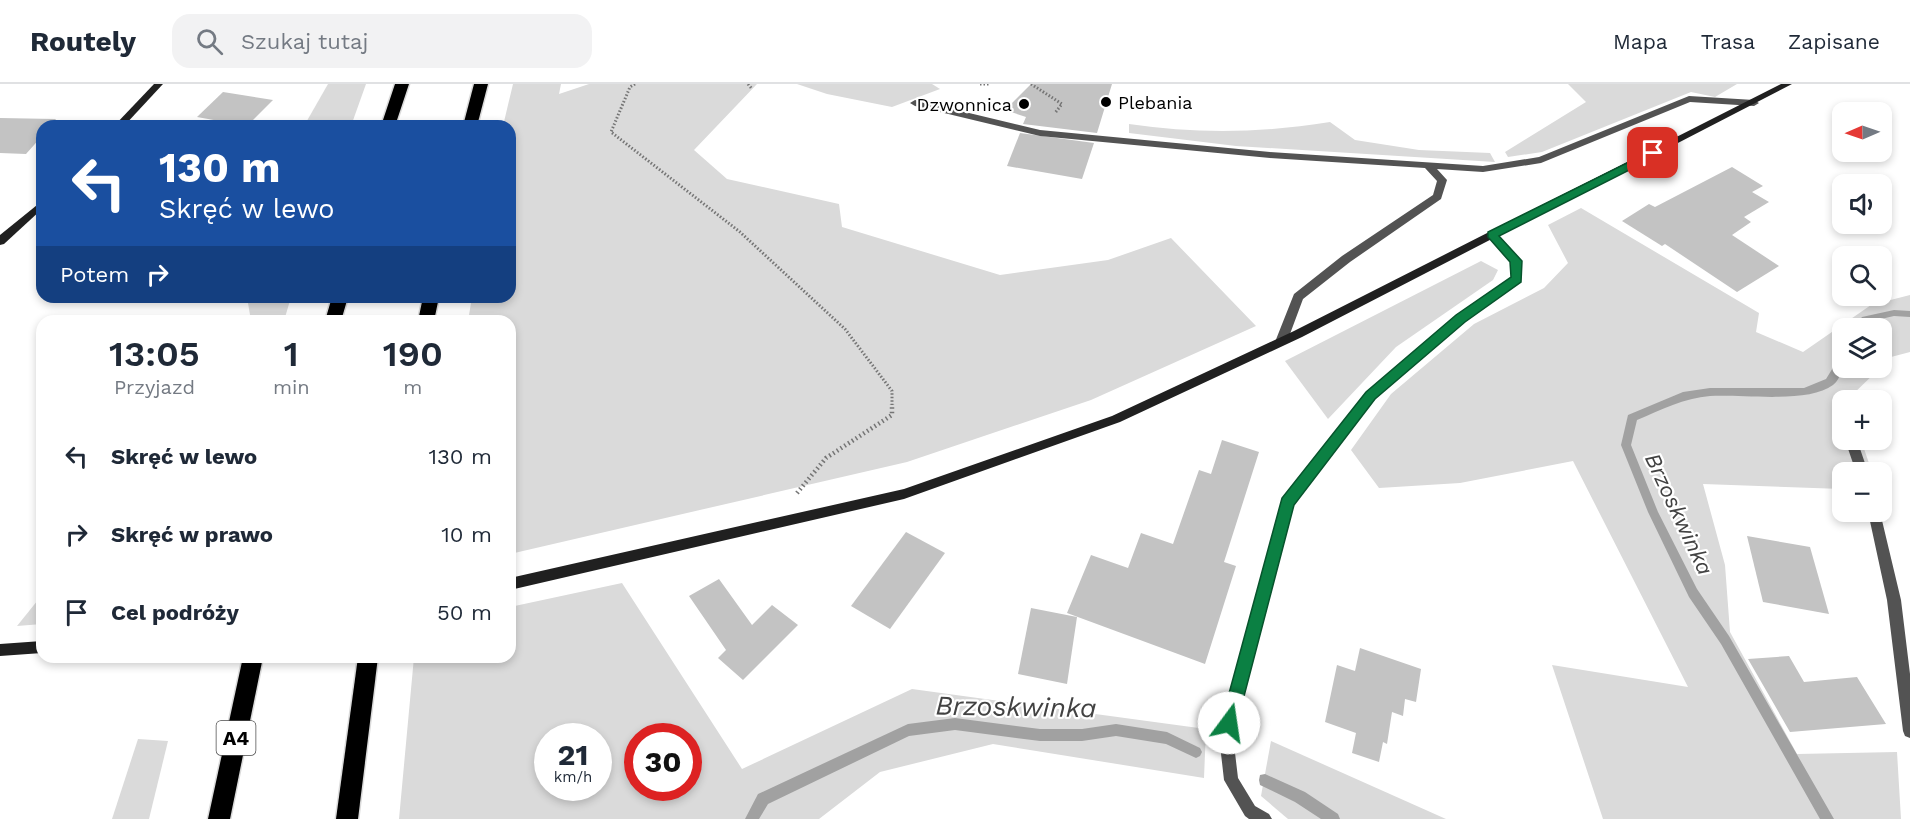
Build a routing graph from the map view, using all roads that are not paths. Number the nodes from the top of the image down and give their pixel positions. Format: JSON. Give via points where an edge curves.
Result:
{"nodes":[{"id":1,"x":159,"y":84,"type":"edge"},
{"id":2,"x":402,"y":84,"type":"edge"},
{"id":3,"x":481,"y":84,"type":"edge"},
{"id":4,"x":1788,"y":84,"type":"edge"},
{"id":5,"x":915,"y":103,"type":"dead end"},
{"id":6,"x":1754,"y":103,"type":"junction"},
{"id":7,"x":125,"y":120,"type":"edge"},
{"id":8,"x":390,"y":120,"type":"edge"},
{"id":9,"x":472,"y":120,"type":"edge"},
{"id":10,"x":1427,"y":165,"type":"junction"},
{"id":11,"x":36,"y":209,"type":"edge"},
{"id":12,"x":1492,"y":235,"type":"junction"},
{"id":13,"x":0,"y":241,"type":"edge"},
{"id":14,"x":1281,"y":342,"type":"junction"},
{"id":15,"x":1876,"y":522,"type":"edge"},
{"id":16,"x":516,"y":583,"type":"edge"},
{"id":17,"x":36,"y":648,"type":"edge"},
{"id":18,"x":0,"y":650,"type":"edge"},
{"id":19,"x":252,"y":663,"type":"edge"},
{"id":20,"x":367,"y":663,"type":"edge"},
{"id":21,"x":1910,"y":731,"type":"edge"},
{"id":22,"x":219,"y":819,"type":"edge"},
{"id":23,"x":347,"y":819,"type":"edge"},
{"id":24,"x":1264,"y":819,"type":"edge"}],
"edges":[{"from":1,"to":7,"type":"street"},
{"from":2,"to":8,"type":"highway"},
{"from":3,"to":9,"type":"highway"},
{"from":4,"to":6,"type":"street"},
{"from":5,"to":10,"type":"street","via":[[1041,133],[1270,155]]},
{"from":6,"to":10,"type":"street","via":[[1689,99],[1541,160],[1483,169]]},
{"from":6,"to":12,"type":"street"},
{"from":10,"to":14,"type":"street","via":[[1442,180],[1437,197],[1298,297]]},
{"from":11,"to":13,"type":"street"},
{"from":12,"to":14,"type":"street"},
{"from":12,"to":24,"type":"street","via":[[1516,261],[1517,279],[1461,318],[1370,396],[1287,502],[1226,736],[1231,780],[1251,811]]},
{"from":14,"to":16,"type":"street","via":[[1116,418],[904,494]]},
{"from":15,"to":21,"type":"street","via":[[1894,600]]},
{"from":17,"to":18,"type":"street"},
{"from":19,"to":22,"type":"highway","number":"A4"},
{"from":20,"to":23,"type":"highway"}]}
